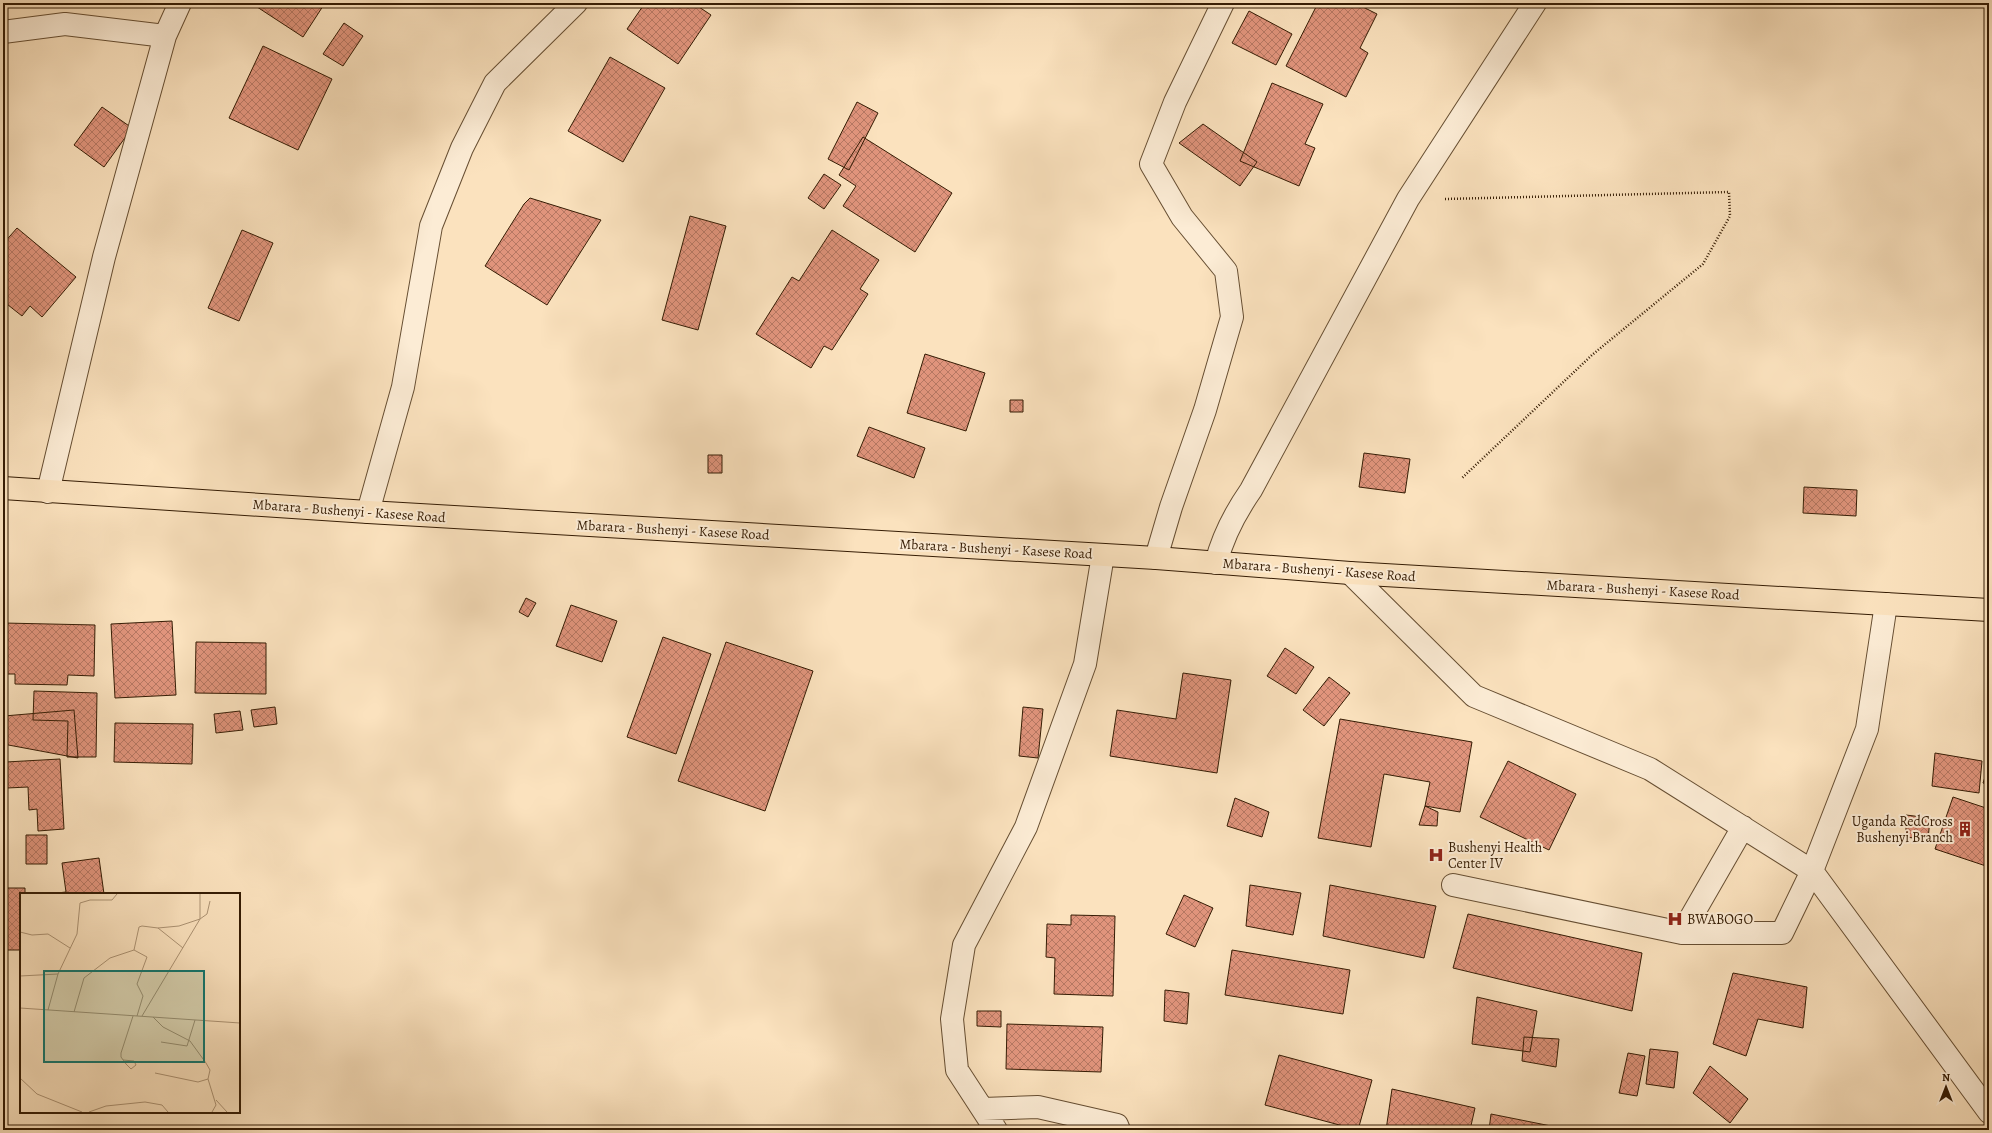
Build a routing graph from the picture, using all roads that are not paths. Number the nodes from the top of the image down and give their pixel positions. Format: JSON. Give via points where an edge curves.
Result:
{"nodes":[{"id":1,"x":180,"y":3,"type":"edge"},
{"id":2,"x":576,"y":3,"type":"edge"},
{"id":3,"x":1223,"y":3,"type":"edge"},
{"id":4,"x":1535,"y":3,"type":"edge"},
{"id":5,"x":3,"y":32,"type":"edge"},
{"id":6,"x":165,"y":36,"type":"junction"},
{"id":7,"x":3,"y":488,"type":"edge"},
{"id":8,"x":48,"y":492,"type":"junction"},
{"id":9,"x":368,"y":512,"type":"junction"},
{"id":10,"x":1103,"y":555,"type":"junction"},
{"id":11,"x":1156,"y":558,"type":"junction"},
{"id":12,"x":1216,"y":563,"type":"junction"},
{"id":13,"x":1350,"y":573,"type":"junction"},
{"id":14,"x":1886,"y":604,"type":"junction"},
{"id":15,"x":1989,"y":610,"type":"edge"},
{"id":16,"x":1743,"y":828,"type":"junction"},
{"id":17,"x":1812,"y":871,"type":"junction"},
{"id":18,"x":1453,"y":885,"type":"dead end"},
{"id":19,"x":1682,"y":932,"type":"junction"},
{"id":20,"x":983,"y":1109,"type":"junction"},
{"id":21,"x":1989,"y":1112,"type":"edge"},
{"id":22,"x":996,"y":1130,"type":"edge"},
{"id":23,"x":1120,"y":1130,"type":"edge"}],
"edges":[{"from":1,"to":6,"type":"street"},
{"from":2,"to":9,"type":"street","via":[[495,83],[462,148],[431,226],[403,387]]},
{"from":3,"to":11,"type":"street","via":[[1175,102],[1151,164],[1182,217],[1226,270],[1232,317],[1205,410]]},
{"from":4,"to":12,"type":"street","via":[[1408,200],[1251,490],[1237,510],[1221,542]]},
{"from":5,"to":6,"type":"street","via":[[65,24]]},
{"from":6,"to":8,"type":"street","via":[[104,257]]},
{"from":7,"to":8,"type":"main road","name":"Mbarara - Bushenyi - Kasese Road"},
{"from":8,"to":9,"type":"main road","name":"Mbarara - Bushenyi - Kasese Road"},
{"from":9,"to":10,"type":"main road","name":"Mbarara - Bushenyi - Kasese Road"},
{"from":10,"to":11,"type":"main road","name":"Mbarara - Bushenyi - Kasese Road"},
{"from":10,"to":20,"type":"street","via":[[1085,664],[1026,828],[964,945],[952,1019],[957,1070]]},
{"from":11,"to":12,"type":"main road","name":"Mbarara - Bushenyi - Kasese Road"},
{"from":12,"to":13,"type":"main road","name":"Mbarara - Bushenyi - Kasese Road"},
{"from":13,"to":14,"type":"main road","name":"Mbarara - Bushenyi - Kasese Road"},
{"from":13,"to":16,"type":"street","via":[[1474,696],[1650,768]]},
{"from":14,"to":15,"type":"main road","name":"Mbarara - Bushenyi - Kasese Road"},
{"from":14,"to":17,"type":"street","via":[[1867,729]]},
{"from":16,"to":17,"type":"street"},
{"from":16,"to":19,"type":"street"},
{"from":17,"to":19,"type":"street","via":[[1782,932]]},
{"from":17,"to":21,"type":"street"},
{"from":18,"to":19,"type":"street"},
{"from":20,"to":22,"type":"street"},
{"from":20,"to":23,"type":"street","via":[[1038,1107],[1117,1125]]}]}
